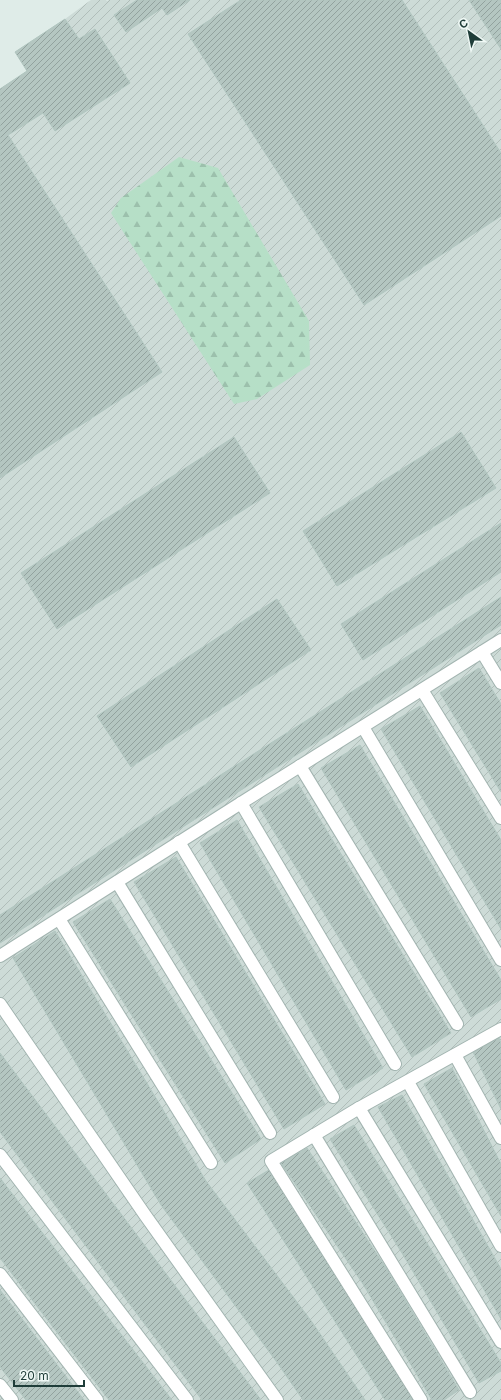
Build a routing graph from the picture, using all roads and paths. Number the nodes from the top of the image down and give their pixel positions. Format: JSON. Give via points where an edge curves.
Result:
{"nodes":[{"id":1,"x":501,"y":640,"type":"edge"},
{"id":2,"x":482,"y":652,"type":"junction"},
{"id":3,"x":501,"y":683,"type":"edge"},
{"id":4,"x":422,"y":690,"type":"junction"},
{"id":5,"x":363,"y":727,"type":"junction"},
{"id":6,"x":300,"y":766,"type":"junction"},
{"id":7,"x":241,"y":803,"type":"junction"},
{"id":8,"x":501,"y":818,"type":"edge"},
{"id":9,"x":178,"y":842,"type":"junction"},
{"id":10,"x":117,"y":882,"type":"junction"},
{"id":11,"x":59,"y":919,"type":"junction"},
{"id":12,"x":0,"y":956,"type":"edge"},
{"id":13,"x":501,"y":960,"type":"edge"},
{"id":14,"x":0,"y":1004,"type":"edge"},
{"id":15,"x":457,"y":1024,"type":"dead end"},
{"id":16,"x":501,"y":1029,"type":"edge"},
{"id":17,"x":455,"y":1055,"type":"junction"},
{"id":18,"x":395,"y":1064,"type":"dead end"},
{"id":19,"x":408,"y":1082,"type":"junction"},
{"id":20,"x":332,"y":1097,"type":"dead end"},
{"id":21,"x":359,"y":1108,"type":"junction"},
{"id":22,"x":270,"y":1133,"type":"dead end"},
{"id":23,"x":314,"y":1135,"type":"junction"},
{"id":24,"x":501,"y":1138,"type":"edge"},
{"id":25,"x":0,"y":1155,"type":"edge"},
{"id":26,"x":211,"y":1163,"type":"dead end"},
{"id":27,"x":501,"y":1246,"type":"edge"},
{"id":28,"x":0,"y":1274,"type":"edge"},
{"id":29,"x":501,"y":1342,"type":"edge"},
{"id":30,"x":0,"y":1385,"type":"edge"},
{"id":31,"x":470,"y":1392,"type":"dead end"},
{"id":32,"x":12,"y":1400,"type":"edge"},
{"id":33,"x":97,"y":1400,"type":"edge"},
{"id":34,"x":187,"y":1400,"type":"edge"},
{"id":35,"x":277,"y":1400,"type":"edge"},
{"id":36,"x":421,"y":1400,"type":"edge"}],
"edges":[{"from":1,"to":2,"type":"lane"},
{"from":2,"to":3,"type":"lane"},
{"from":2,"to":4,"type":"lane"},
{"from":4,"to":5,"type":"lane"},
{"from":4,"to":8,"type":"lane"},
{"from":5,"to":6,"type":"lane"},
{"from":5,"to":13,"type":"lane"},
{"from":6,"to":7,"type":"lane"},
{"from":6,"to":15,"type":"lane"},
{"from":7,"to":9,"type":"lane"},
{"from":7,"to":18,"type":"lane"},
{"from":9,"to":10,"type":"lane"},
{"from":9,"to":20,"type":"lane"},
{"from":10,"to":11,"type":"lane"},
{"from":10,"to":22,"type":"lane"},
{"from":11,"to":12,"type":"lane"},
{"from":11,"to":26,"type":"lane"},
{"from":14,"to":35,"type":"lane","via":[[145,1215]]},
{"from":16,"to":17,"type":"lane"},
{"from":17,"to":19,"type":"lane"},
{"from":17,"to":24,"type":"lane"},
{"from":19,"to":21,"type":"lane"},
{"from":19,"to":27,"type":"lane"},
{"from":21,"to":23,"type":"lane"},
{"from":21,"to":29,"type":"lane"},
{"from":23,"to":31,"type":"lane"},
{"from":23,"to":36,"type":"lane","via":[[271,1161]]},
{"from":25,"to":34,"type":"lane"},
{"from":28,"to":33,"type":"lane"},
{"from":30,"to":32,"type":"lane"}]}
